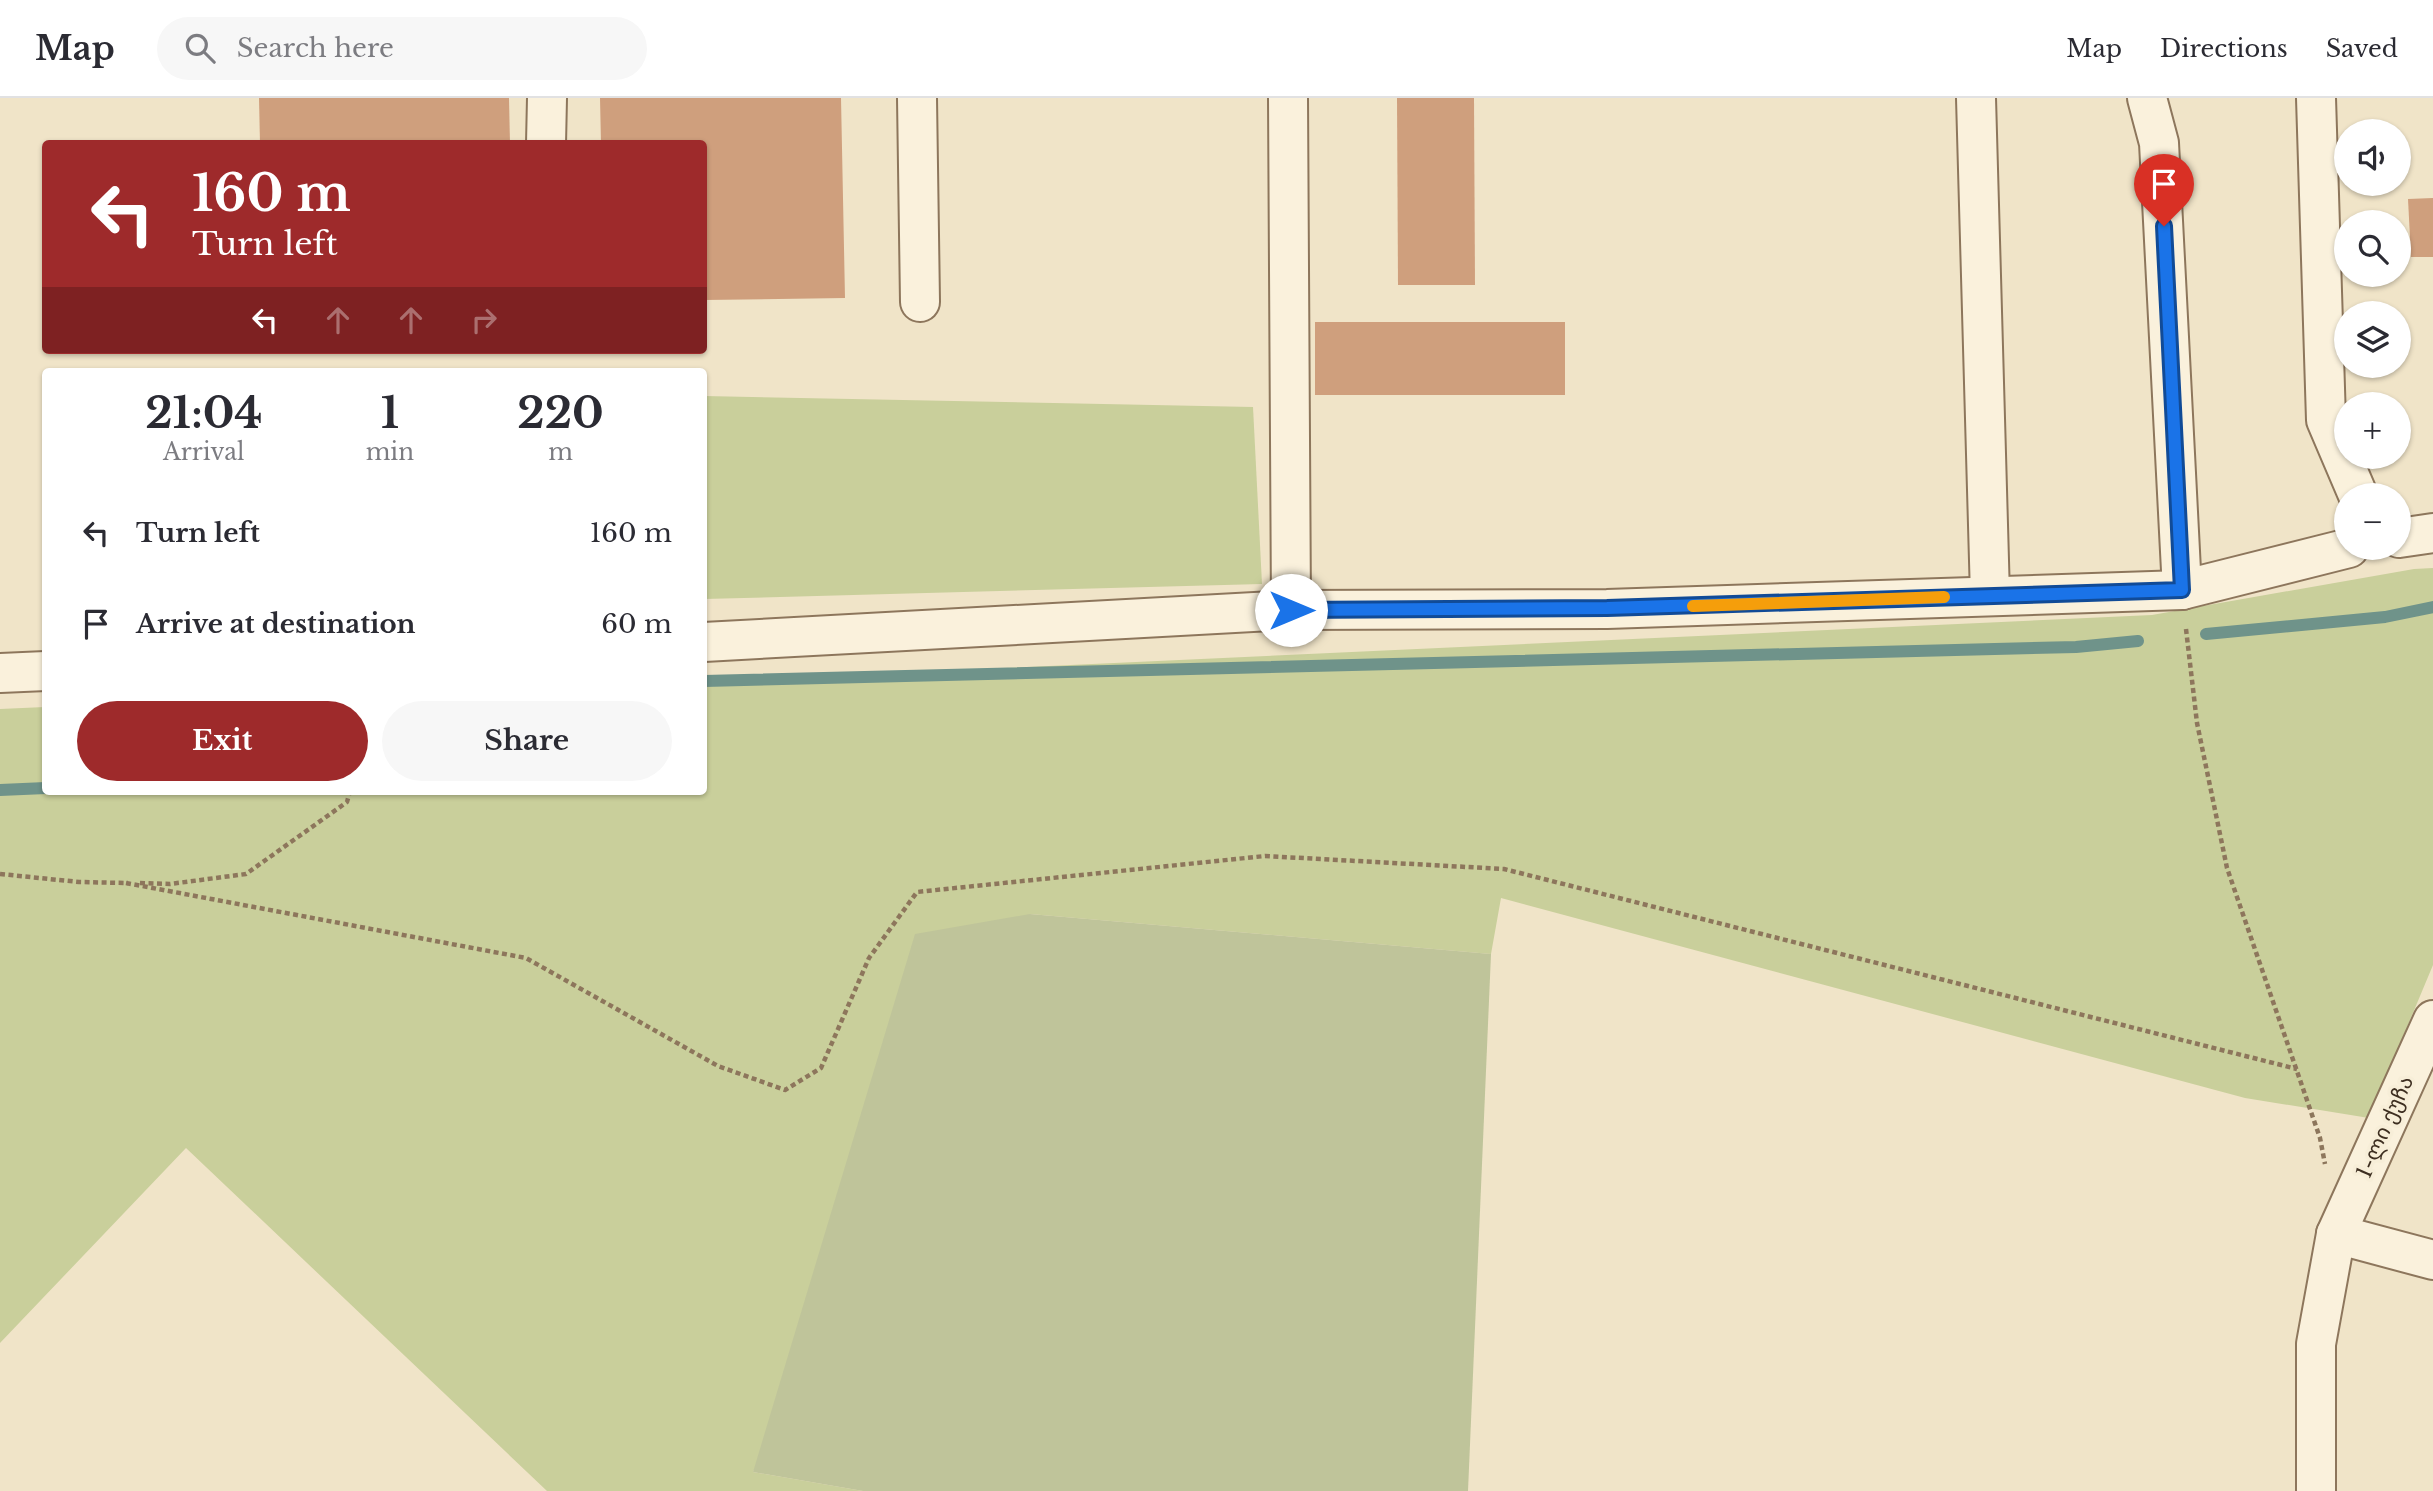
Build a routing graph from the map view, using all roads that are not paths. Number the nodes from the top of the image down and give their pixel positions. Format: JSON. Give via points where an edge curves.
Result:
{"nodes":[{"id":1,"x":547,"y":98,"type":"edge"},
{"id":2,"x":916,"y":98,"type":"edge"},
{"id":3,"x":1288,"y":98,"type":"edge"},
{"id":4,"x":1976,"y":98,"type":"edge"},
{"id":5,"x":2147,"y":98,"type":"edge"},
{"id":6,"x":2316,"y":98,"type":"edge"},
{"id":7,"x":546,"y":140,"type":"edge"},
{"id":8,"x":920,"y":302,"type":"dead end"},
{"id":9,"x":2353,"y":483,"type":"edge"},
{"id":10,"x":2433,"y":533,"type":"edge"},
{"id":11,"x":2411,"y":536,"type":"edge"},
{"id":12,"x":2334,"y":552,"type":"edge"},
{"id":13,"x":2182,"y":590,"type":"junction"},
{"id":14,"x":1990,"y":596,"type":"junction"},
{"id":15,"x":1291,"y":610,"type":"junction"},
{"id":16,"x":707,"y":642,"type":"edge"},
{"id":17,"x":42,"y":671,"type":"edge"},
{"id":18,"x":0,"y":673,"type":"edge"},
{"id":19,"x":2433,"y":1020,"type":"edge"},
{"id":20,"x":2336,"y":1234,"type":"junction"},
{"id":21,"x":2433,"y":1260,"type":"edge"},
{"id":22,"x":2316,"y":1491,"type":"edge"}],
"edges":[{"from":1,"to":7,"type":"street"},
{"from":2,"to":8,"type":"street"},
{"from":3,"to":15,"type":"street"},
{"from":4,"to":14,"type":"street"},
{"from":5,"to":13,"type":"street","via":[[2159,143]]},
{"from":6,"to":9,"type":"street","via":[[2326,420]]},
{"from":10,"to":11,"type":"street"},
{"from":12,"to":13,"type":"street"},
{"from":13,"to":14,"type":"street"},
{"from":14,"to":15,"type":"street","via":[[1607,608]]},
{"from":15,"to":16,"type":"street"},
{"from":17,"to":18,"type":"street"},
{"from":19,"to":20,"type":"street","name":"1-ლი ქუჩა"},
{"from":20,"to":21,"type":"street"},
{"from":20,"to":22,"type":"street","name":"1-ლი ქუჩა","via":[[2316,1345]]}]}
